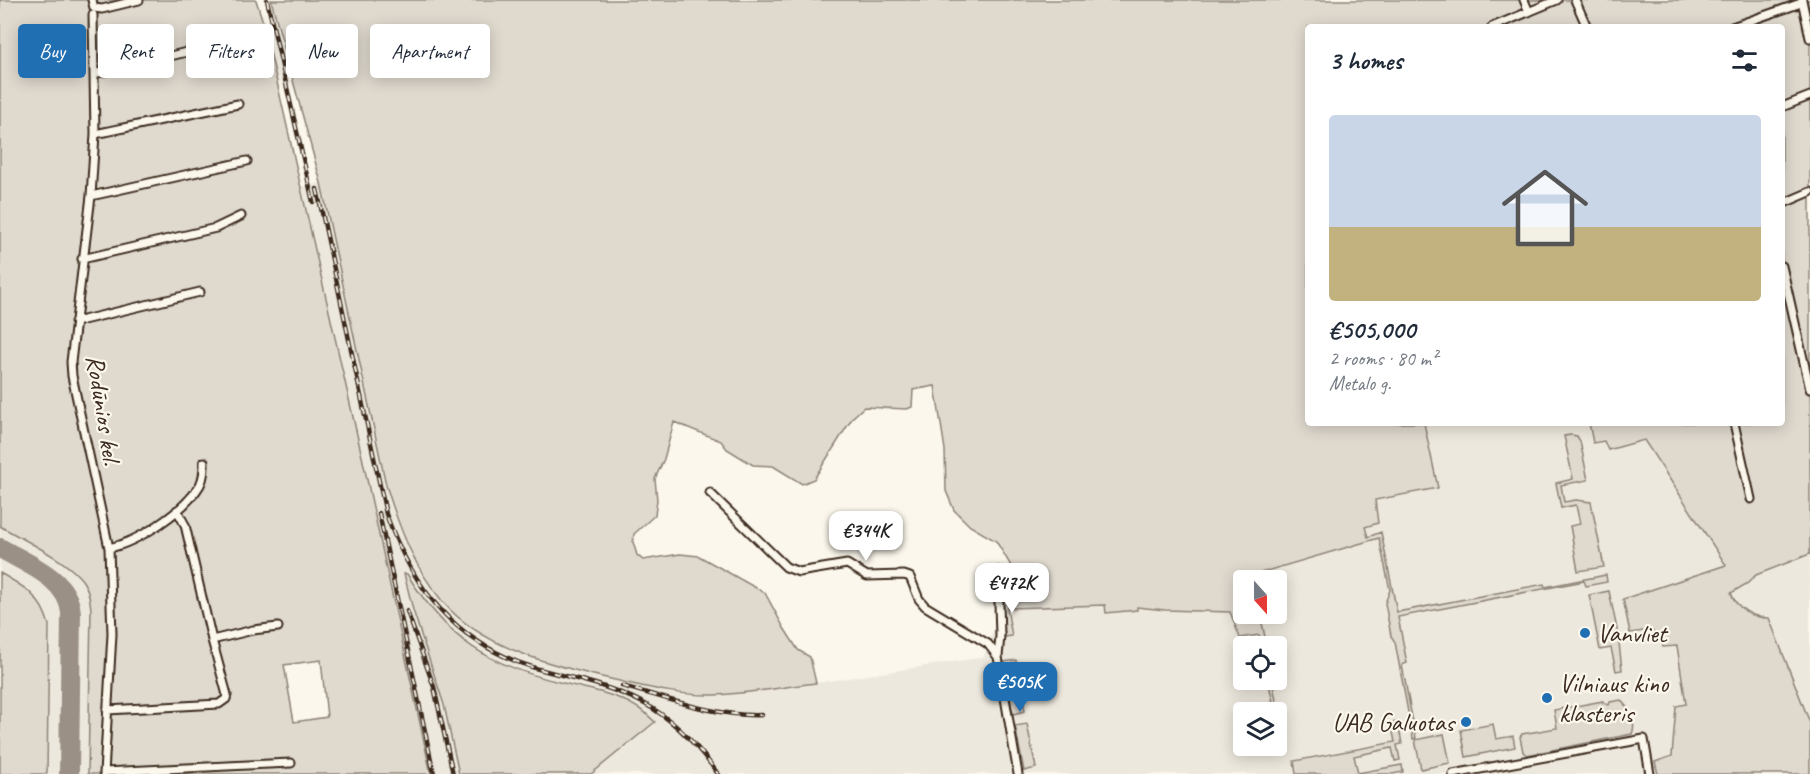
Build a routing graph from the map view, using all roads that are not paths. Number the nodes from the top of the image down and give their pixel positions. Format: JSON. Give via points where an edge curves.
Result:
{"nodes":[{"id":1,"x":92,"y":0,"type":"edge"},
{"id":2,"x":139,"y":0,"type":"edge"},
{"id":3,"x":1524,"y":0,"type":"edge"},
{"id":4,"x":1557,"y":0,"type":"edge"},
{"id":5,"x":1575,"y":0,"type":"edge"},
{"id":6,"x":1802,"y":1,"type":"edge"},
{"id":7,"x":93,"y":12,"type":"junction"},
{"id":8,"x":1529,"y":12,"type":"junction"},
{"id":9,"x":1499,"y":24,"type":"edge"},
{"id":10,"x":1586,"y":24,"type":"edge"},
{"id":11,"x":1740,"y":24,"type":"edge"},
{"id":12,"x":1810,"y":38,"type":"edge"},
{"id":13,"x":186,"y":52,"type":"edge"},
{"id":14,"x":94,"y":74,"type":"junction"},
{"id":15,"x":1810,"y":96,"type":"edge"},
{"id":16,"x":238,"y":104,"type":"dead end"},
{"id":17,"x":1785,"y":106,"type":"edge"},
{"id":18,"x":95,"y":134,"type":"junction"},
{"id":19,"x":247,"y":161,"type":"dead end"},
{"id":20,"x":1810,"y":192,"type":"edge"},
{"id":21,"x":91,"y":196,"type":"junction"},
{"id":22,"x":1785,"y":203,"type":"edge"},
{"id":23,"x":241,"y":216,"type":"dead end"},
{"id":24,"x":82,"y":258,"type":"junction"},
{"id":25,"x":1785,"y":279,"type":"edge"},
{"id":26,"x":200,"y":292,"type":"dead end"},
{"id":27,"x":75,"y":322,"type":"junction"},
{"id":28,"x":1810,"y":389,"type":"edge"},
{"id":29,"x":1735,"y":426,"type":"edge"},
{"id":30,"x":204,"y":462,"type":"dead end"},
{"id":31,"x":710,"y":493,"type":"dead end"},
{"id":32,"x":1751,"y":499,"type":"dead end"},
{"id":33,"x":177,"y":510,"type":"junction"},
{"id":34,"x":109,"y":548,"type":"junction"},
{"id":35,"x":998,"y":571,"type":"dead end"},
{"id":36,"x":278,"y":627,"type":"dead end"},
{"id":37,"x":212,"y":640,"type":"junction"},
{"id":38,"x":998,"y":657,"type":"junction"},
{"id":39,"x":107,"y":710,"type":"junction"},
{"id":40,"x":291,"y":763,"type":"dead end"},
{"id":41,"x":104,"y":773,"type":"edge"},
{"id":42,"x":1018,"y":774,"type":"edge"},
{"id":43,"x":1453,"y":774,"type":"edge"},
{"id":44,"x":1650,"y":774,"type":"edge"}],
"edges":[{"from":1,"to":7,"type":"street","name":"Rodūnios kel."},
{"from":2,"to":7,"type":"street"},
{"from":3,"to":8,"type":"street"},
{"from":4,"to":8,"type":"street"},
{"from":5,"to":10,"type":"street"},
{"from":6,"to":11,"type":"street"},
{"from":6,"to":12,"type":"street"},
{"from":7,"to":14,"type":"street","name":"Rodūnios kel."},
{"from":8,"to":9,"type":"street"},
{"from":13,"to":14,"type":"street"},
{"from":14,"to":18,"type":"street","name":"Rodūnios kel."},
{"from":15,"to":17,"type":"street"},
{"from":16,"to":18,"type":"street"},
{"from":18,"to":21,"type":"street","name":"Rodūnios kel."},
{"from":19,"to":21,"type":"street"},
{"from":20,"to":22,"type":"street"},
{"from":21,"to":24,"type":"street","name":"Rodūnios kel."},
{"from":23,"to":24,"type":"street","via":[[216,228]]},
{"from":24,"to":27,"type":"street","name":"Rodūnios kel."},
{"from":25,"to":28,"type":"street"},
{"from":26,"to":27,"type":"street"},
{"from":27,"to":34,"type":"street","name":"Rodūnios kel.","via":[[72,376]]},
{"from":29,"to":32,"type":"street"},
{"from":30,"to":33,"type":"street","via":[[201,484]]},
{"from":31,"to":38,"type":"street","via":[[786,567],[799,572],[847,564],[867,576],[910,577],[925,606],[988,644]]},
{"from":33,"to":34,"type":"street","via":[[130,541]]},
{"from":33,"to":37,"type":"street","via":[[185,525]]},
{"from":34,"to":39,"type":"street","name":"Rodūnios kel.","via":[[112,634]]},
{"from":35,"to":38,"type":"street"},
{"from":36,"to":37,"type":"street"},
{"from":37,"to":39,"type":"street","via":[[227,690],[224,701]]},
{"from":38,"to":42,"type":"street"},
{"from":39,"to":41,"type":"street","name":"Rodūnios kel."},
{"from":40,"to":41,"type":"street"},
{"from":43,"to":44,"type":"street","via":[[1644,739]]}]}
